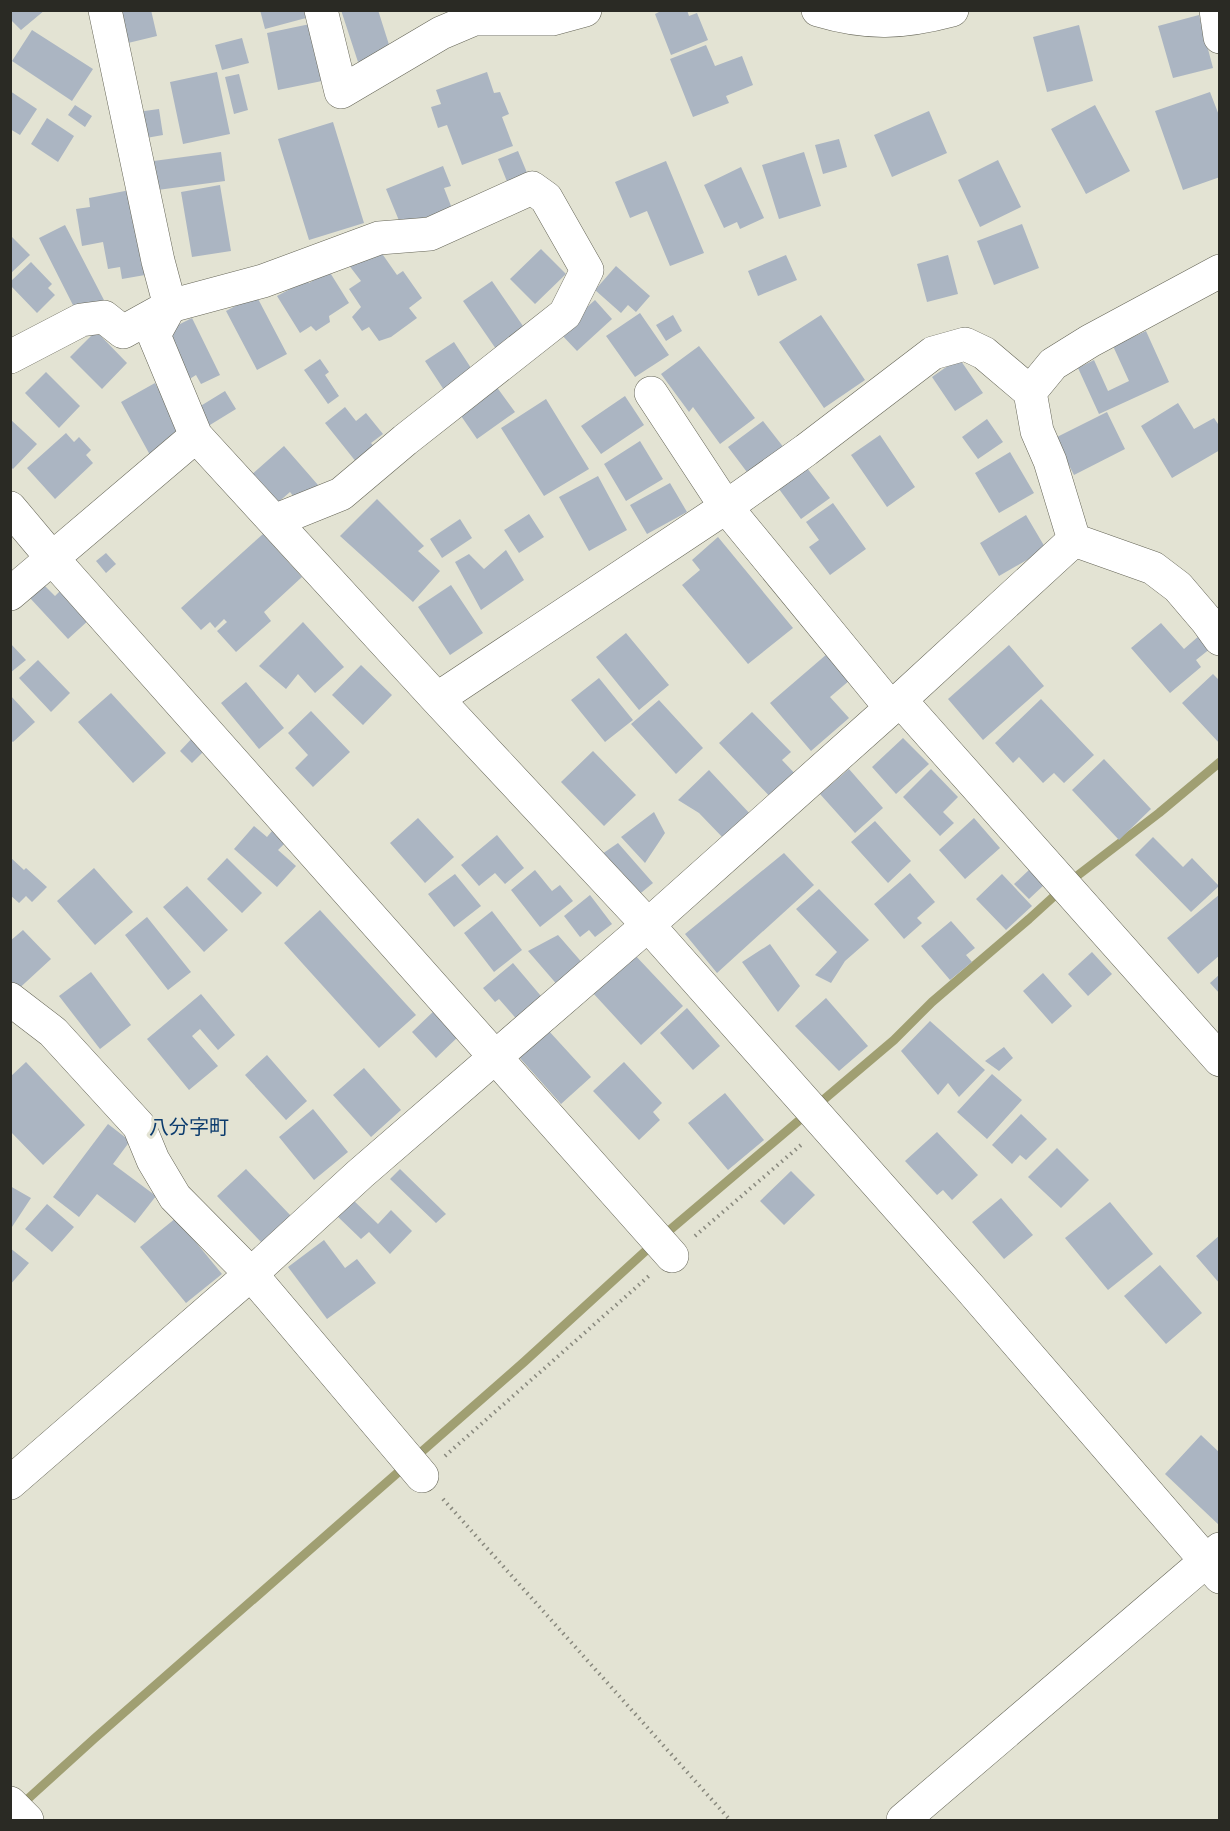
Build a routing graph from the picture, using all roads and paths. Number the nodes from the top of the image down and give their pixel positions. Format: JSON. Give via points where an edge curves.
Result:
{"nodes":[{"id":1,"x":105,"y":10,"type":"edge"},
{"id":2,"x":321,"y":10,"type":"edge"},
{"id":3,"x":585,"y":10,"type":"edge"},
{"id":4,"x":818,"y":10,"type":"edge"},
{"id":5,"x":952,"y":10,"type":"edge"},
{"id":6,"x":1216,"y":10,"type":"edge"},
{"id":7,"x":1220,"y":37,"type":"edge"},
{"id":8,"x":1220,"y":271,"type":"edge"},
{"id":9,"x":170,"y":306,"type":"junction"},
{"id":10,"x":10,"y":357,"type":"edge"},
{"id":11,"x":1030,"y":392,"type":"junction"},
{"id":12,"x":651,"y":393,"type":"dead end"},
{"id":13,"x":196,"y":436,"type":"junction"},
{"id":14,"x":726,"y":507,"type":"junction"},
{"id":15,"x":10,"y":508,"type":"edge"},
{"id":16,"x":274,"y":521,"type":"junction"},
{"id":17,"x":1074,"y":540,"type":"junction"},
{"id":18,"x":52,"y":558,"type":"junction"},
{"id":19,"x":10,"y":594,"type":"edge"},
{"id":20,"x":1220,"y":639,"type":"edge"},
{"id":21,"x":437,"y":699,"type":"junction"},
{"id":22,"x":896,"y":704,"type":"junction"},
{"id":23,"x":648,"y":925,"type":"junction"},
{"id":24,"x":10,"y":999,"type":"edge"},
{"id":25,"x":496,"y":1058,"type":"junction"},
{"id":26,"x":1220,"y":1060,"type":"edge"},
{"id":27,"x":825,"y":1125,"type":"junction"},
{"id":28,"x":672,"y":1256,"type":"junction"},
{"id":29,"x":251,"y":1274,"type":"junction"},
{"id":30,"x":422,"y":1476,"type":"junction"},
{"id":31,"x":10,"y":1483,"type":"edge"},
{"id":32,"x":1215,"y":1563,"type":"edge"},
{"id":33,"x":10,"y":1803,"type":"edge"},
{"id":34,"x":27,"y":1821,"type":"edge"},
{"id":35,"x":730,"y":1821,"type":"edge"},
{"id":36,"x":903,"y":1821,"type":"edge"}],
"edges":[{"from":1,"to":9,"type":"street"},
{"from":2,"to":3,"type":"street","via":[[341,92],[441,33],[474,19],[552,20]]},
{"from":4,"to":5,"type":"street","via":[[860,21],[914,20]]},
{"from":6,"to":7,"type":"street"},
{"from":8,"to":11,"type":"street","via":[[1053,364]]},
{"from":9,"to":10,"type":"street","via":[[123,332],[104,317],[81,320]]},
{"from":9,"to":13,"type":"street","via":[[154,335]]},
{"from":9,"to":16,"type":"street","via":[[263,281],[378,238],[430,234],[532,188],[546,198],[587,270],[565,314],[341,494]]},
{"from":11,"to":14,"type":"street","via":[[984,353],[964,344],[933,353]]},
{"from":11,"to":17,"type":"street","via":[[1037,431]]},
{"from":12,"to":14,"type":"street"},
{"from":13,"to":16,"type":"street"},
{"from":13,"to":18,"type":"street"},
{"from":14,"to":21,"type":"street"},
{"from":14,"to":22,"type":"street"},
{"from":15,"to":18,"type":"street"},
{"from":16,"to":21,"type":"street"},
{"from":17,"to":20,"type":"street","via":[[1153,568],[1178,587]]},
{"from":17,"to":22,"type":"street"},
{"from":18,"to":19,"type":"street"},
{"from":18,"to":25,"type":"street"},
{"from":21,"to":23,"type":"street"},
{"from":22,"to":23,"type":"street"},
{"from":22,"to":26,"type":"street"},
{"from":23,"to":25,"type":"street"},
{"from":23,"to":27,"type":"street"},
{"from":24,"to":29,"type":"street","via":[[53,1032],[139,1126],[175,1197]]},
{"from":25,"to":28,"type":"street"},
{"from":25,"to":29,"type":"street"},
{"from":27,"to":28,"type":"path"},
{"from":27,"to":32,"type":"street"},
{"from":28,"to":30,"type":"path"},
{"from":29,"to":30,"type":"street"},
{"from":29,"to":31,"type":"street"},
{"from":30,"to":35,"type":"path"},
{"from":32,"to":36,"type":"street"},
{"from":33,"to":34,"type":"street"}]}
